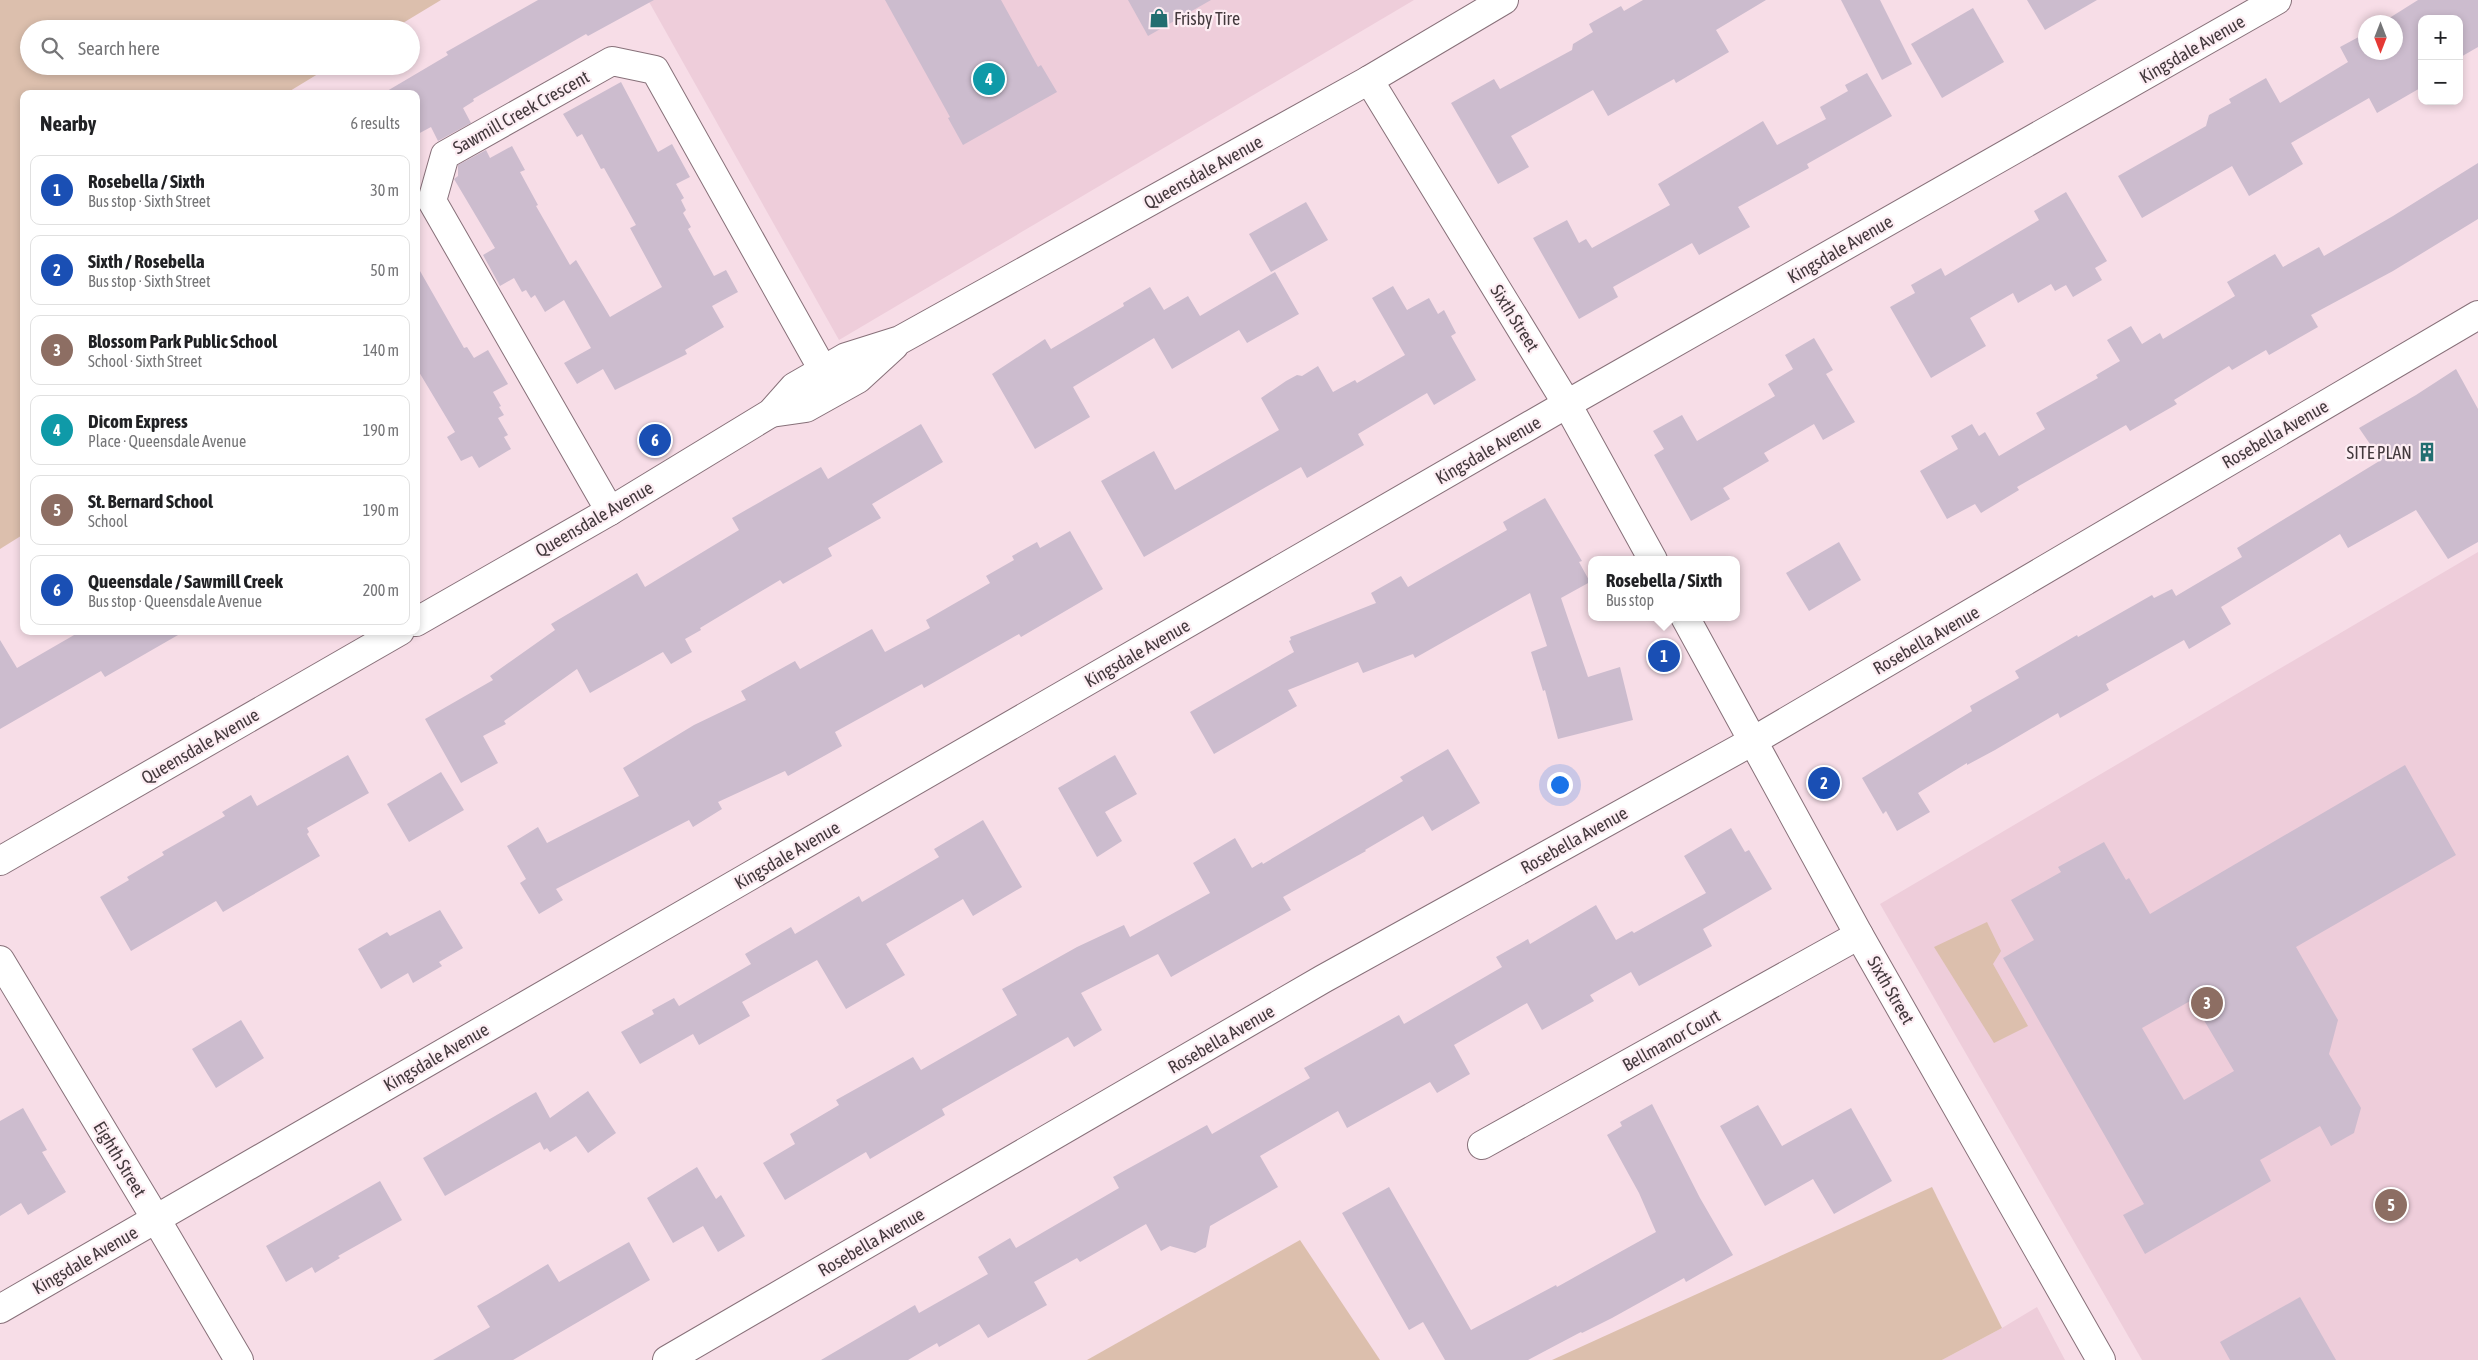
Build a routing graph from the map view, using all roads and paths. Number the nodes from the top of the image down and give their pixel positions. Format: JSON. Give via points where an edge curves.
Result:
{"nodes":[{"id":1,"x":1504,"y":0,"type":"edge"},
{"id":2,"x":2277,"y":0,"type":"edge"},
{"id":3,"x":1369,"y":80,"type":"junction"},
{"id":4,"x":2478,"y":315,"type":"edge"},
{"id":5,"x":900,"y":340,"type":"junction"},
{"id":6,"x":823,"y":370,"type":"junction"},
{"id":7,"x":1568,"y":404,"type":"junction"},
{"id":8,"x":771,"y":414,"type":"junction"},
{"id":9,"x":610,"y":510,"type":"junction"},
{"id":10,"x":1651,"y":556,"type":"edge"},
{"id":11,"x":420,"y":620,"type":"edge"},
{"id":12,"x":1687,"y":621,"type":"edge"},
{"id":13,"x":393,"y":635,"type":"edge"},
{"id":14,"x":1753,"y":741,"type":"junction"},
{"id":15,"x":0,"y":861,"type":"edge"},
{"id":16,"x":1860,"y":935,"type":"junction"},
{"id":17,"x":0,"y":960,"type":"edge"},
{"id":18,"x":1482,"y":1145,"type":"dead end"},
{"id":19,"x":156,"y":1219,"type":"junction"},
{"id":20,"x":0,"y":1308,"type":"edge"},
{"id":21,"x":238,"y":1360,"type":"edge"},
{"id":22,"x":668,"y":1360,"type":"edge"},
{"id":23,"x":2101,"y":1360,"type":"edge"}],
"edges":[{"from":1,"to":3,"type":"street","name":"Queensdale Avenue"},
{"from":2,"to":7,"type":"street","name":"Kingsdale Avenue"},
{"from":3,"to":5,"type":"street","name":"Queensdale Avenue"},
{"from":3,"to":7,"type":"street","name":"Sixth Street"},
{"from":4,"to":14,"type":"street","name":"Rosebella Avenue"},
{"from":5,"to":6,"type":"street","name":"Queensdale Avenue","via":[[846,357]]},
{"from":5,"to":8,"type":"street","name":"Queensdale Avenue","via":[[858,379],[806,408]]},
{"from":6,"to":8,"type":"street","name":"Queensdale Avenue","via":[[794,387]]},
{"from":6,"to":9,"type":"street","name":"Sawmill Creek Crescent","via":[[654,70],[612,61],[445,155],[432,201]]},
{"from":7,"to":10,"type":"street","name":"Sixth Street"},
{"from":7,"to":19,"type":"street","name":"Kingsdale Avenue"},
{"from":8,"to":9,"type":"street","name":"Queensdale Avenue"},
{"from":9,"to":11,"type":"street","name":"Queensdale Avenue"},
{"from":12,"to":14,"type":"street","name":"Sixth Street"},
{"from":13,"to":15,"type":"street","name":"Queensdale Avenue"},
{"from":14,"to":16,"type":"street","name":"Sixth Street"},
{"from":14,"to":22,"type":"street","name":"Rosebella Avenue","via":[[1323,979]]},
{"from":16,"to":18,"type":"street","name":"Bellmanor Court"},
{"from":16,"to":23,"type":"street","name":"Sixth Street"},
{"from":17,"to":19,"type":"street","name":"Eighth Street"},
{"from":19,"to":20,"type":"street","name":"Kingsdale Avenue"},
{"from":19,"to":21,"type":"street","name":"Eighth Street"}]}
